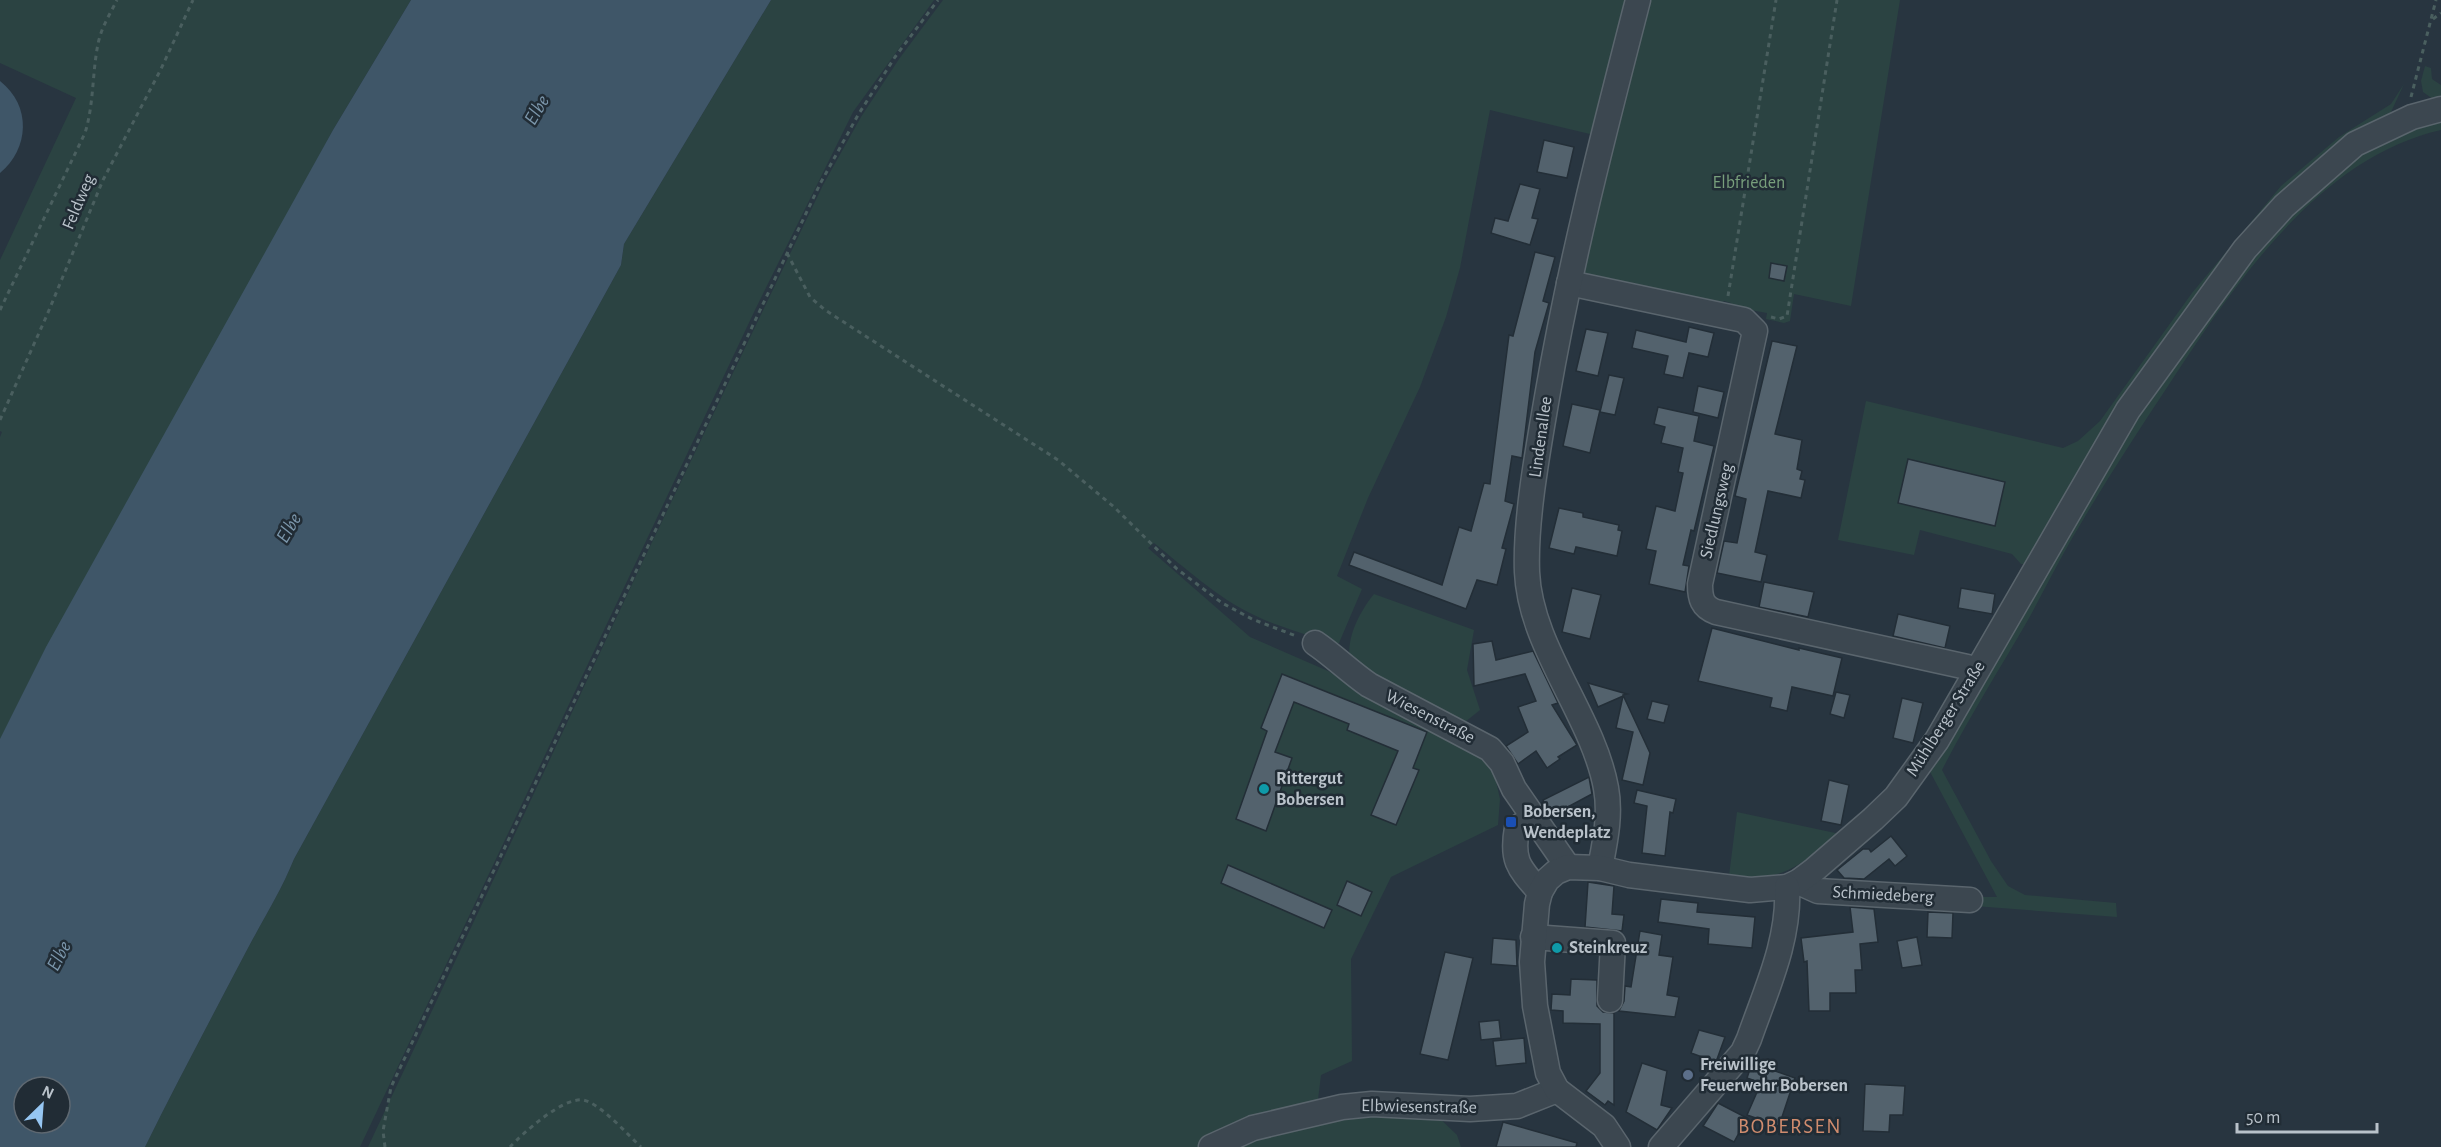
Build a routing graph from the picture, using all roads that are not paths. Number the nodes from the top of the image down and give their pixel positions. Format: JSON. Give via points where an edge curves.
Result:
{"nodes":[{"id":1,"x":1638,"y":0,"type":"edge"},
{"id":2,"x":2441,"y":109,"type":"edge"},
{"id":3,"x":1569,"y":283,"type":"junction"},
{"id":4,"x":1315,"y":643,"type":"road end"},
{"id":5,"x":1976,"y":672,"type":"junction"},
{"id":6,"x":1533,"y":818,"type":"junction"},
{"id":7,"x":1600,"y":868,"type":"junction"},
{"id":8,"x":1562,"y":869,"type":"junction"},
{"id":9,"x":1792,"y":884,"type":"junction"},
{"id":10,"x":1540,"y":892,"type":"junction"},
{"id":11,"x":1970,"y":900,"type":"dead end"},
{"id":12,"x":1533,"y":937,"type":"junction"},
{"id":13,"x":1610,"y":1000,"type":"dead end"},
{"id":14,"x":1557,"y":1090,"type":"junction"},
{"id":15,"x":1211,"y":1147,"type":"edge"},
{"id":16,"x":1618,"y":1147,"type":"edge"},
{"id":17,"x":1661,"y":1147,"type":"edge"}],
"edges":[{"from":1,"to":3,"type":"street","name":"Lindenallee"},
{"from":2,"to":5,"type":"street","name":"Mühlberger Straße","via":[[2412,117],[2355,144],[2284,206],[2245,249],[2156,369]]},
{"from":3,"to":5,"type":"street","name":"Siedlungsweg","via":[[1744,320],[1755,331],[1700,584],[1703,604],[1716,612],[1968,667]]},
{"from":3,"to":7,"type":"street","name":"Lindenallee","via":[[1542,427],[1527,572],[1539,624],[1588,735],[1606,788],[1608,828]]},
{"from":4,"to":6,"type":"street","name":"Wiesenstraße","via":[[1369,685],[1490,749]]},
{"from":5,"to":9,"type":"street","name":"Mühlberger Straße","via":[[1937,740],[1896,797]]},
{"from":6,"to":8,"type":"street","name":"Wiesenstraße"},
{"from":6,"to":10,"type":"street","via":[[1517,828],[1514,847],[1516,864]]},
{"from":7,"to":8,"type":"street"},
{"from":7,"to":9,"type":"street","via":[[1750,890]]},
{"from":8,"to":10,"type":"street"},
{"from":9,"to":11,"type":"street","name":"Schmiedeberg","via":[[1818,891]]},
{"from":9,"to":17,"type":"street","via":[[1781,949],[1743,1052]]},
{"from":10,"to":12,"type":"street"},
{"from":12,"to":13,"type":"street","via":[[1613,943]]},
{"from":12,"to":14,"type":"street","via":[[1535,1006],[1548,1073]]},
{"from":14,"to":15,"type":"street","name":"Elbwiesenstraße","via":[[1517,1106],[1342,1107],[1253,1128]]},
{"from":14,"to":16,"type":"street","via":[[1604,1126]]}]}
